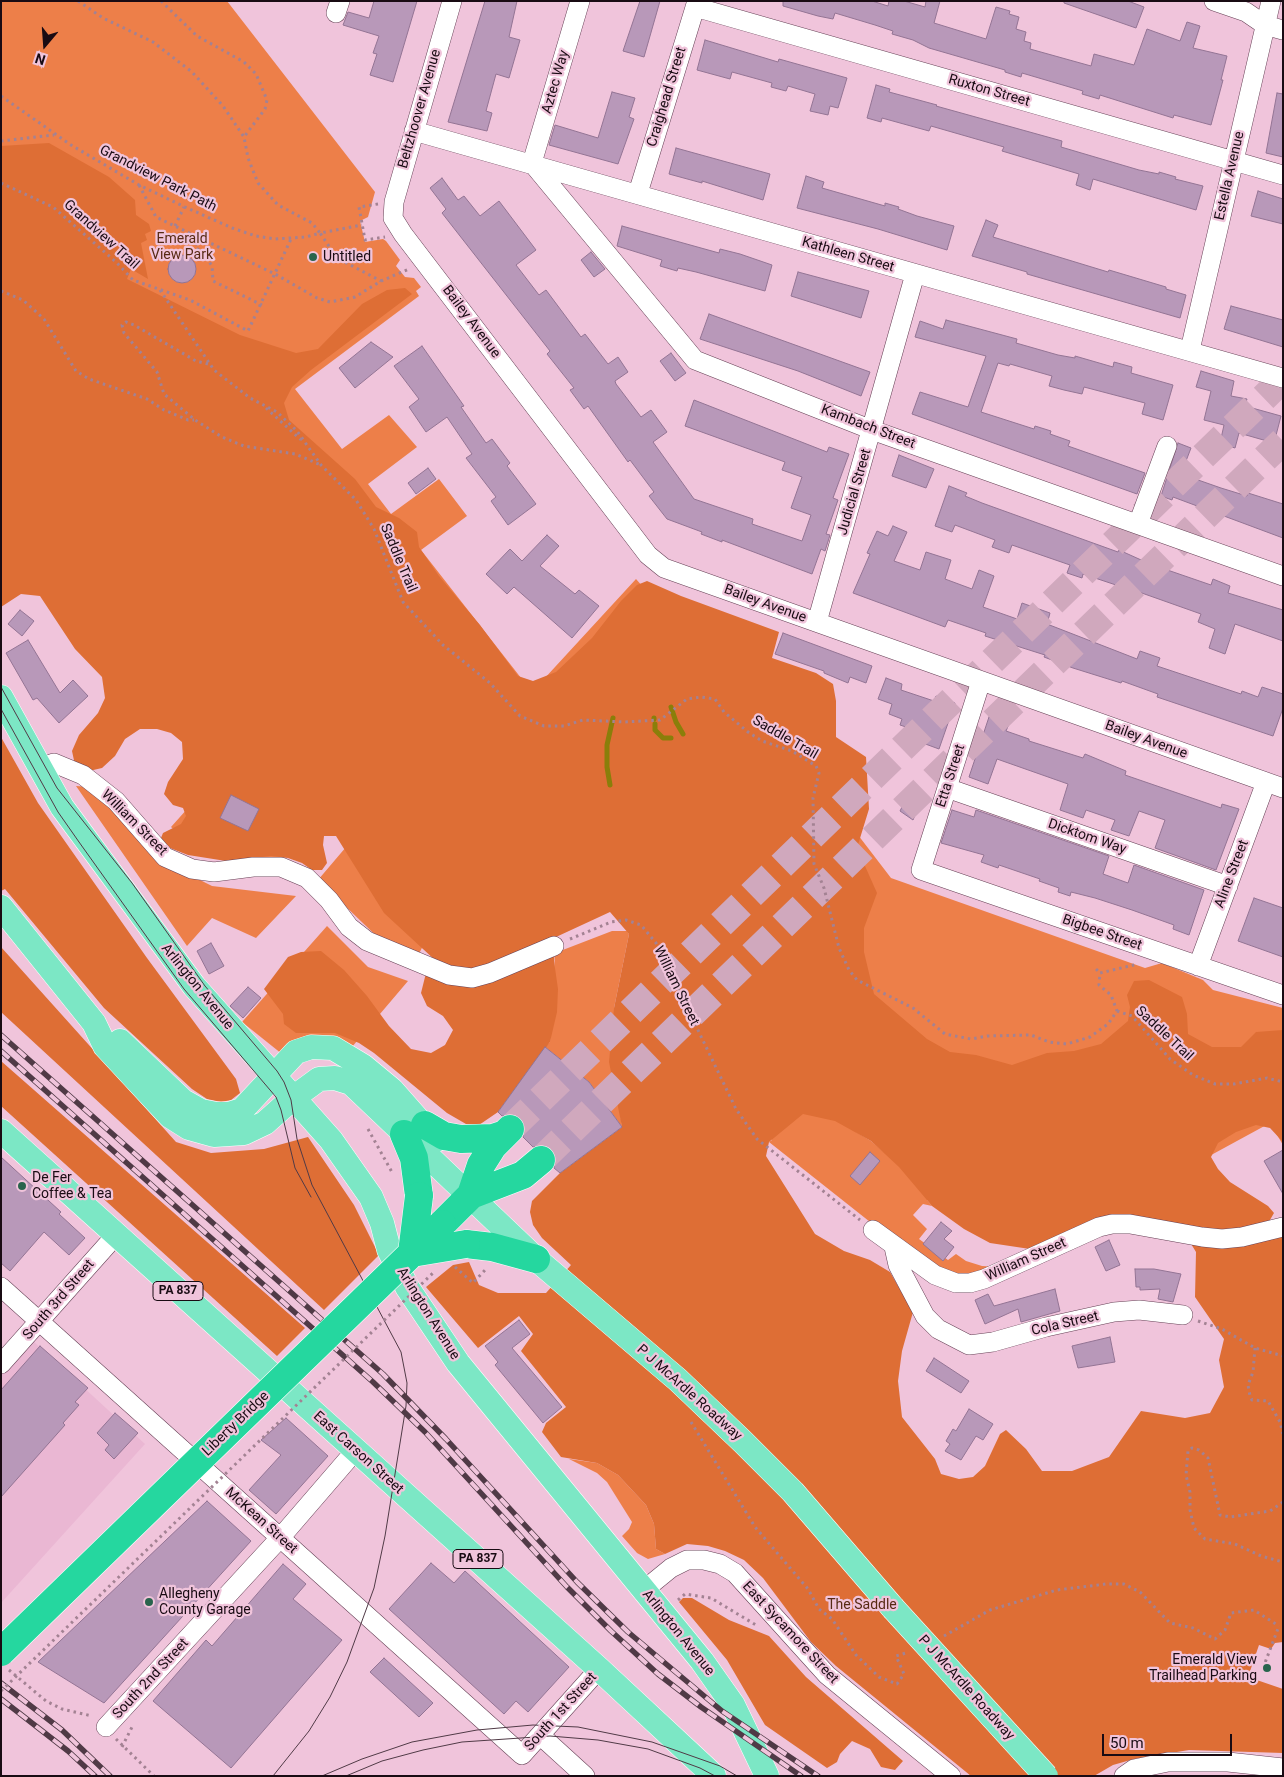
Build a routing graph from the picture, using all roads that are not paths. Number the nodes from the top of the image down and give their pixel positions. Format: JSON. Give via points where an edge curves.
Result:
{"nodes":[{"id":1,"x":452,"y":1,"type":"edge"},
{"id":2,"x":580,"y":1,"type":"edge"},
{"id":3,"x":1214,"y":1,"type":"edge"},
{"id":4,"x":1271,"y":1,"type":"edge"},
{"id":5,"x":696,"y":4,"type":"edge"},
{"id":6,"x":1274,"y":27,"type":"edge"},
{"id":7,"x":414,"y":130,"type":"junction"},
{"id":8,"x":1234,"y":162,"type":"junction"},
{"id":9,"x":532,"y":163,"type":"junction"},
{"id":10,"x":1283,"y":175,"type":"edge"},
{"id":11,"x":638,"y":193,"type":"junction"},
{"id":12,"x":397,"y":218,"type":"joint"},
{"id":13,"x":915,"y":274,"type":"junction"},
{"id":14,"x":1190,"y":350,"type":"junction"},
{"id":15,"x":1283,"y":378,"type":"edge"},
{"id":16,"x":872,"y":430,"type":"junction"},
{"id":17,"x":1167,"y":446,"type":"dead end"},
{"id":18,"x":1138,"y":524,"type":"junction"},
{"id":19,"x":1283,"y":576,"type":"edge"},
{"id":20,"x":817,"y":622,"type":"junction"},
{"id":21,"x":981,"y":681,"type":"junction"},
{"id":22,"x":1,"y":697,"type":"edge"},
{"id":23,"x":40,"y":768,"type":"junction"},
{"id":24,"x":1275,"y":785,"type":"edge"},
{"id":25,"x":947,"y":788,"type":"junction"},
{"id":26,"x":921,"y":870,"type":"joint"},
{"id":27,"x":1228,"y":886,"type":"junction"},
{"id":28,"x":1,"y":907,"type":"edge"},
{"id":29,"x":554,"y":946,"type":"road end"},
{"id":30,"x":1198,"y":966,"type":"junction"},
{"id":31,"x":1283,"y":995,"type":"edge"},
{"id":32,"x":94,"y":1023,"type":"junction"},
{"id":33,"x":266,"y":1084,"type":"junction"},
{"id":34,"x":293,"y":1098,"type":"junction"},
{"id":35,"x":415,"y":1130,"type":"junction"},
{"id":36,"x":1,"y":1131,"type":"edge"},
{"id":37,"x":541,"y":1160,"type":"tunnel mouth"},
{"id":38,"x":470,"y":1195,"type":"junction"},
{"id":39,"x":1283,"y":1227,"type":"edge"},
{"id":40,"x":873,"y":1230,"type":"road end"},
{"id":41,"x":116,"y":1235,"type":"junction"},
{"id":42,"x":894,"y":1247,"type":"junction"},
{"id":43,"x":412,"y":1254,"type":"junction"},
{"id":44,"x":536,"y":1259,"type":"junction"},
{"id":45,"x":1,"y":1287,"type":"edge"},
{"id":46,"x":1182,"y":1315,"type":"road end"},
{"id":47,"x":40,"y":1322,"type":"junction"},
{"id":48,"x":1,"y":1364,"type":"edge"},
{"id":49,"x":355,"y":1451,"type":"junction"},
{"id":50,"x":280,"y":1538,"type":"junction"},
{"id":51,"x":644,"y":1590,"type":"junction"},
{"id":52,"x":1,"y":1652,"type":"edge"},
{"id":53,"x":599,"y":1669,"type":"junction"},
{"id":54,"x":106,"y":1727,"type":"road end"},
{"id":55,"x":540,"y":1735,"type":"junction"},
{"id":56,"x":522,"y":1755,"type":"joint"},
{"id":57,"x":1283,"y":1768,"type":"edge"},
{"id":58,"x":585,"y":1776,"type":"edge"},
{"id":59,"x":714,"y":1776,"type":"edge"},
{"id":60,"x":767,"y":1776,"type":"edge"},
{"id":61,"x":951,"y":1776,"type":"edge"},
{"id":62,"x":1046,"y":1776,"type":"edge"},
{"id":63,"x":1124,"y":1776,"type":"edge"}],
"edges":[{"from":1,"to":7,"type":"street","name":"Beltzhoover Avenue"},
{"from":2,"to":9,"type":"street","name":"Aztec Way"},
{"from":3,"to":6,"type":"street","via":[[1246,12]]},
{"from":4,"to":6,"type":"street","name":"Estella Avenue"},
{"from":5,"to":8,"type":"street","name":"Ruxton Street"},
{"from":5,"to":11,"type":"street","name":"Craighead Street"},
{"from":6,"to":8,"type":"street","name":"Estella Avenue"},
{"from":7,"to":9,"type":"street","name":"Kathleen Street"},
{"from":7,"to":12,"type":"street","name":"Beltzhoover Avenue"},
{"from":8,"to":10,"type":"street","name":"Ruxton Street"},
{"from":8,"to":14,"type":"street","name":"Estella Avenue"},
{"from":9,"to":11,"type":"street","name":"Kathleen Street"},
{"from":9,"to":16,"type":"street","name":"Kambach Street","via":[[695,360]]},
{"from":11,"to":13,"type":"street","name":"Kathleen Street"},
{"from":12,"to":20,"type":"street","name":"Bailey Avenue","via":[[424,261],[648,555],[664,568]]},
{"from":13,"to":14,"type":"street","name":"Kathleen Street"},
{"from":13,"to":16,"type":"street","name":"Judicial Street"},
{"from":14,"to":15,"type":"street","name":"Kathleen Street"},
{"from":16,"to":18,"type":"street","name":"Kambach Street"},
{"from":16,"to":20,"type":"street","name":"Judicial Street"},
{"from":17,"to":18,"type":"street"},
{"from":18,"to":19,"type":"street","name":"Kambach Street"},
{"from":20,"to":21,"type":"street","name":"Bailey Avenue"},
{"from":21,"to":24,"type":"street","name":"Bailey Avenue"},
{"from":21,"to":25,"type":"street","name":"Etta Street"},
{"from":22,"to":23,"type":"main road","name":"Arlington Avenue"},
{"from":23,"to":29,"type":"street","name":"William Street","via":[[54,763],[83,775],[116,801],[165,857],[192,869],[214,872],[281,867],[307,878],[349,927],[367,941],[450,975],[472,978],[490,973]]},
{"from":23,"to":33,"type":"main road","name":"Arlington Avenue","via":[[62,807]]},
{"from":24,"to":27,"type":"street","name":"Aline Street"},
{"from":25,"to":26,"type":"street","name":"Etta Street"},
{"from":25,"to":27,"type":"street","name":"Dicktom Way"},
{"from":26,"to":30,"type":"street","name":"Bigbee Street"},
{"from":27,"to":30,"type":"street","name":"Aline Street"},
{"from":28,"to":32,"type":"main road"},
{"from":30,"to":31,"type":"street","name":"Bigbee Street"},
{"from":32,"to":33,"type":"main road","via":[[121,1042],[183,1101],[201,1111],[216,1114],[236,1112]]},
{"from":32,"to":34,"type":"main road","via":[[105,1046],[130,1074],[170,1116],[189,1128],[214,1136],[252,1130],[266,1123]]},
{"from":33,"to":34,"type":"main road","name":"Arlington Avenue"},
{"from":33,"to":35,"type":"main road","via":[[296,1052],[311,1047],[333,1048],[363,1066]]},
{"from":34,"to":35,"type":"main road","via":[[320,1079],[340,1078]]},
{"from":34,"to":51,"type":"main road","name":"Arlington Avenue","via":[[331,1140],[371,1197],[389,1250],[408,1287],[458,1363]]},
{"from":35,"to":38,"type":"main road","name":"P J McArdle Roadway","via":[[452,1161]]},
{"from":35,"to":38,"type":"highway","via":[[460,1139],[493,1138],[508,1131],[481,1165]]},
{"from":35,"to":43,"type":"highway","bridge":true,"via":[[414,1158],[419,1196]]},
{"from":36,"to":41,"type":"main road","name":"East Carson Street","number":"PA 837"},
{"from":37,"to":38,"type":"highway","via":[[523,1175]]},
{"from":38,"to":43,"type":"highway","name":"Liberty Bridge","bridge":true},
{"from":38,"to":44,"type":"main road","name":"P J McArdle Roadway"},
{"from":39,"to":42,"type":"street","name":"William Street","via":[[1222,1239],[1112,1224],[970,1283],[945,1279]]},
{"from":40,"to":42,"type":"street","name":"William Street"},
{"from":41,"to":47,"type":"street","name":"South 3rd Street"},
{"from":41,"to":49,"type":"main road","name":"East Carson Street","number":"PA 837"},
{"from":42,"to":46,"type":"street","name":"Cola Street","via":[[898,1265],[925,1316],[938,1329],[969,1345],[1114,1312],[1139,1310]]},
{"from":43,"to":44,"type":"highway","bridge":true,"via":[[438,1247],[459,1254],[492,1247]]},
{"from":43,"to":52,"type":"highway","name":"Liberty Bridge","bridge":true},
{"from":44,"to":62,"type":"main road","name":"P J McArdle Roadway","bridge":true,"via":[[686,1388],[793,1492]]},
{"from":45,"to":47,"type":"street","name":"McKean Street"},
{"from":47,"to":48,"type":"street","name":"South 3rd Street"},
{"from":47,"to":50,"type":"street","name":"McKean Street"},
{"from":49,"to":50,"type":"street","name":"South 2nd Street"},
{"from":49,"to":53,"type":"main road","name":"East Carson Street","number":"PA 837"},
{"from":50,"to":54,"type":"street","name":"South 2nd Street"},
{"from":50,"to":56,"type":"street","name":"McKean Street"},
{"from":51,"to":60,"type":"main road","name":"Arlington Avenue","via":[[733,1705]]},
{"from":51,"to":61,"type":"street","name":"East Sycamore Street","via":[[687,1560],[720,1564],[735,1573],[827,1675]]},
{"from":53,"to":55,"type":"street","name":"South 1st Street"},
{"from":53,"to":59,"type":"main road","name":"East Carson Street","number":"PA 837"},
{"from":55,"to":56,"type":"street","name":"South 1st Street"},
{"from":55,"to":58,"type":"street"},
{"from":57,"to":63,"type":"street","via":[[1228,1762],[1168,1762],[1134,1769]]}]}
